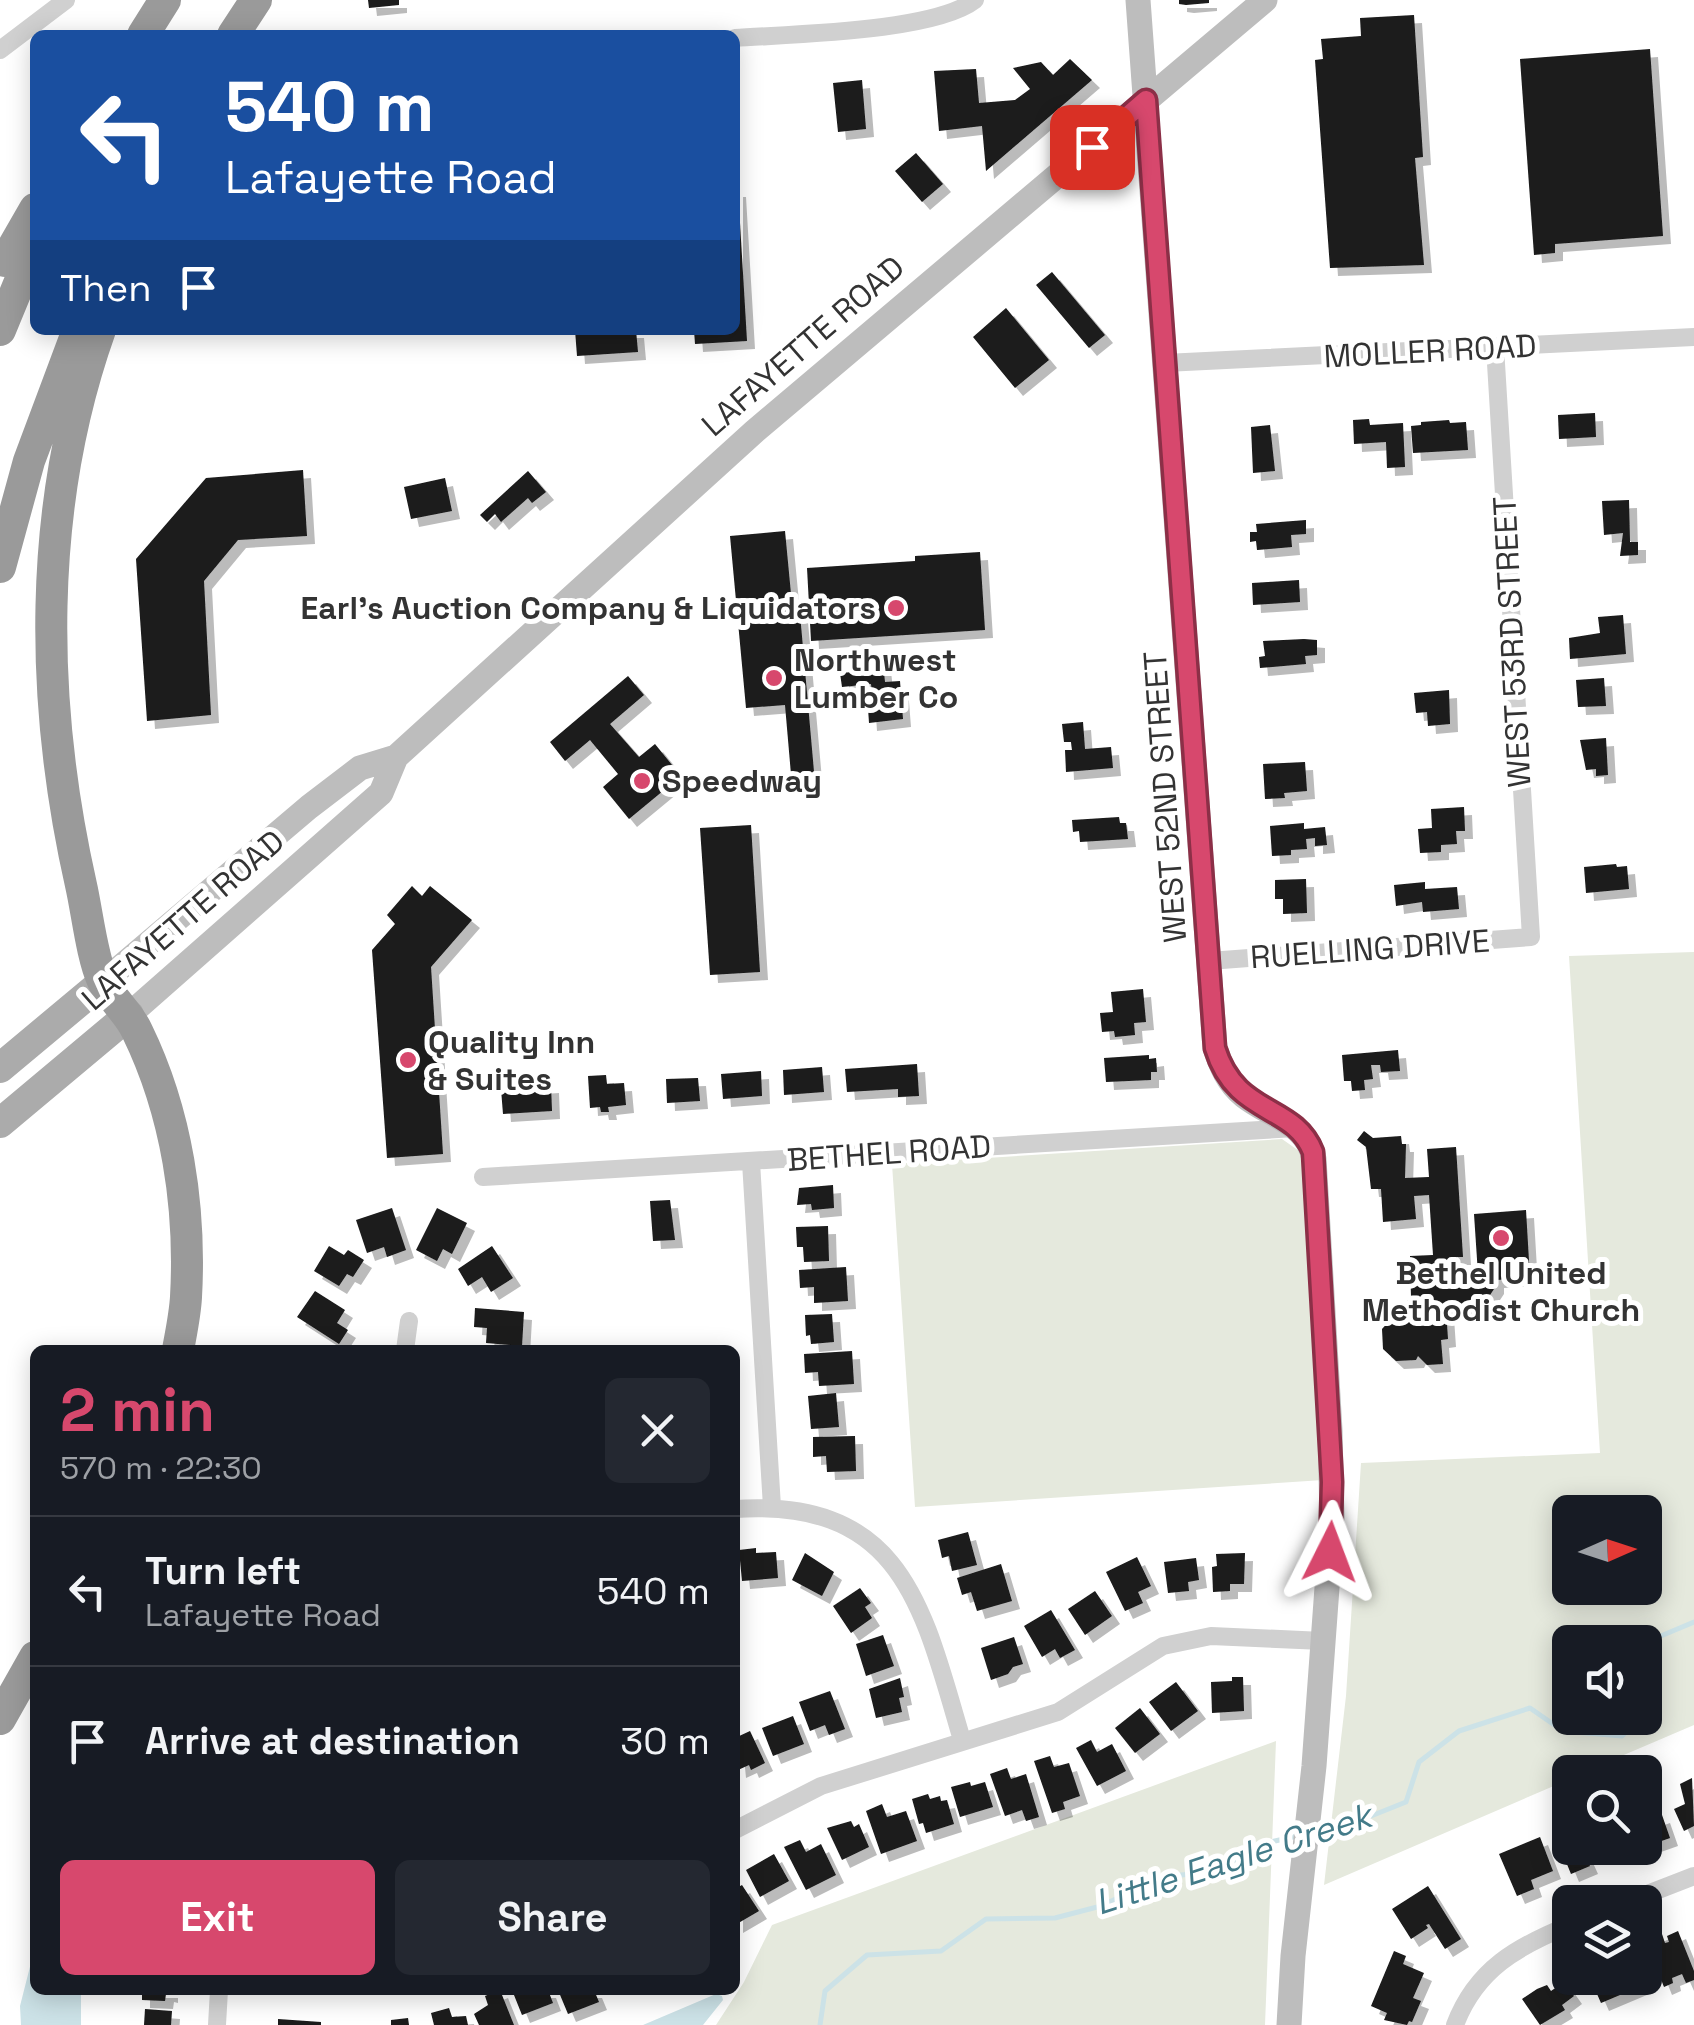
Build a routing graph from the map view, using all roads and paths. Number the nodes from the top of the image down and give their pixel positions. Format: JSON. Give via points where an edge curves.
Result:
{"nodes":[{"id":1,"x":66,"y":0,"type":"edge"},
{"id":2,"x":165,"y":0,"type":"edge"},
{"id":3,"x":256,"y":0,"type":"edge"},
{"id":4,"x":975,"y":0,"type":"edge"},
{"id":5,"x":1138,"y":0,"type":"edge"},
{"id":6,"x":1266,"y":0,"type":"edge"},
{"id":7,"x":146,"y":30,"type":"edge"},
{"id":8,"x":236,"y":30,"type":"edge"},
{"id":9,"x":740,"y":38,"type":"edge"},
{"id":10,"x":0,"y":50,"type":"edge"},
{"id":11,"x":1146,"y":100,"type":"junction"},
{"id":12,"x":30,"y":218,"type":"edge"},
{"id":13,"x":30,"y":256,"type":"edge"},
{"id":14,"x":0,"y":271,"type":"edge"},
{"id":15,"x":0,"y":330,"type":"edge"},
{"id":16,"x":76,"y":335,"type":"edge"},
{"id":17,"x":98,"y":335,"type":"edge"},
{"id":18,"x":1694,"y":337,"type":"edge"},
{"id":19,"x":1495,"y":347,"type":"junction"},
{"id":20,"x":1165,"y":363,"type":"junction"},
{"id":21,"x":0,"y":567,"type":"edge"},
{"id":22,"x":396,"y":757,"type":"junction"},
{"id":23,"x":1531,"y":937,"type":"joint"},
{"id":24,"x":1209,"y":961,"type":"junction"},
{"id":25,"x":103,"y":982,"type":"junction"},
{"id":26,"x":129,"y":1015,"type":"junction"},
{"id":27,"x":0,"y":1068,"type":"edge"},
{"id":28,"x":0,"y":1123,"type":"edge"},
{"id":29,"x":1295,"y":1128,"type":"junction"},
{"id":30,"x":751,"y":1162,"type":"junction"},
{"id":31,"x":482,"y":1176,"type":"dead end"},
{"id":32,"x":409,"y":1321,"type":"dead end"},
{"id":33,"x":179,"y":1345,"type":"edge"},
{"id":34,"x":406,"y":1345,"type":"edge"},
{"id":35,"x":772,"y":1507,"type":"junction"},
{"id":36,"x":740,"y":1509,"type":"edge"},
{"id":37,"x":1323,"y":1641,"type":"junction"},
{"id":38,"x":30,"y":1665,"type":"edge"},
{"id":39,"x":0,"y":1720,"type":"edge"},
{"id":40,"x":962,"y":1740,"type":"junction"},
{"id":41,"x":740,"y":1827,"type":"edge"},
{"id":42,"x":1694,"y":1876,"type":"edge"},
{"id":43,"x":1662,"y":1889,"type":"edge"},
{"id":44,"x":1552,"y":1932,"type":"edge"},
{"id":45,"x":219,"y":1995,"type":"edge"},
{"id":46,"x":217,"y":2025,"type":"edge"},
{"id":47,"x":1290,"y":2025,"type":"edge"},
{"id":48,"x":1455,"y":2025,"type":"edge"}],
"edges":[{"from":1,"to":10,"type":"street"},
{"from":2,"to":7,"type":"highway"},
{"from":3,"to":8,"type":"highway"},
{"from":4,"to":9,"type":"street","via":[[930,21]]},
{"from":5,"to":11,"type":"street","name":"WEST 52ND STREET"},
{"from":6,"to":11,"type":"street","name":"LAFAYETTE ROAD"},
{"from":11,"to":20,"type":"street","name":"WEST 52ND STREET"},
{"from":11,"to":22,"type":"street","name":"LAFAYETTE ROAD","via":[[755,431]]},
{"from":12,"to":14,"type":"highway"},
{"from":13,"to":15,"type":"highway"},
{"from":16,"to":21,"type":"highway","via":[[29,461]]},
{"from":17,"to":25,"type":"highway","via":[[63,481],[50,634],[64,802]]},
{"from":18,"to":19,"type":"street","name":"MOLLER ROAD"},
{"from":19,"to":20,"type":"street","name":"MOLLER ROAD"},
{"from":19,"to":23,"type":"street","name":"WEST 53RD STREET"},
{"from":20,"to":24,"type":"street","name":"WEST 52ND STREET"},
{"from":22,"to":25,"type":"street","name":"LAFAYETTE ROAD","via":[[360,768],[308,807]]},
{"from":22,"to":26,"type":"street","name":"LAFAYETTE ROAD","via":[[381,793]]},
{"from":23,"to":24,"type":"street","name":"RUELLING DRIVE"},
{"from":24,"to":29,"type":"street","name":"WEST 52ND STREET","via":[[1221,1067],[1244,1096]]},
{"from":25,"to":26,"type":"highway"},
{"from":25,"to":27,"type":"main road","name":"LAFAYETTE ROAD"},
{"from":26,"to":28,"type":"main road","name":"LAFAYETTE ROAD"},
{"from":26,"to":33,"type":"highway","via":[[177,1144],[187,1260]]},
{"from":29,"to":30,"type":"street","name":"BETHEL ROAD"},
{"from":29,"to":37,"type":"street","via":[[1314,1159],[1329,1406],[1332,1519]]},
{"from":30,"to":31,"type":"street","name":"BETHEL ROAD"},
{"from":30,"to":35,"type":"street"},
{"from":32,"to":34,"type":"street"},
{"from":35,"to":36,"type":"street"},
{"from":35,"to":40,"type":"street","via":[[842,1525],[894,1566],[926,1623]]},
{"from":37,"to":40,"type":"street","via":[[1211,1636],[1176,1642],[1150,1652],[1073,1706]]},
{"from":37,"to":47,"type":"street"},
{"from":38,"to":39,"type":"highway"},
{"from":40,"to":41,"type":"street","via":[[821,1786]]},
{"from":42,"to":43,"type":"street"},
{"from":44,"to":48,"type":"street","via":[[1503,1958],[1476,1984]]},
{"from":45,"to":46,"type":"street"}]}
